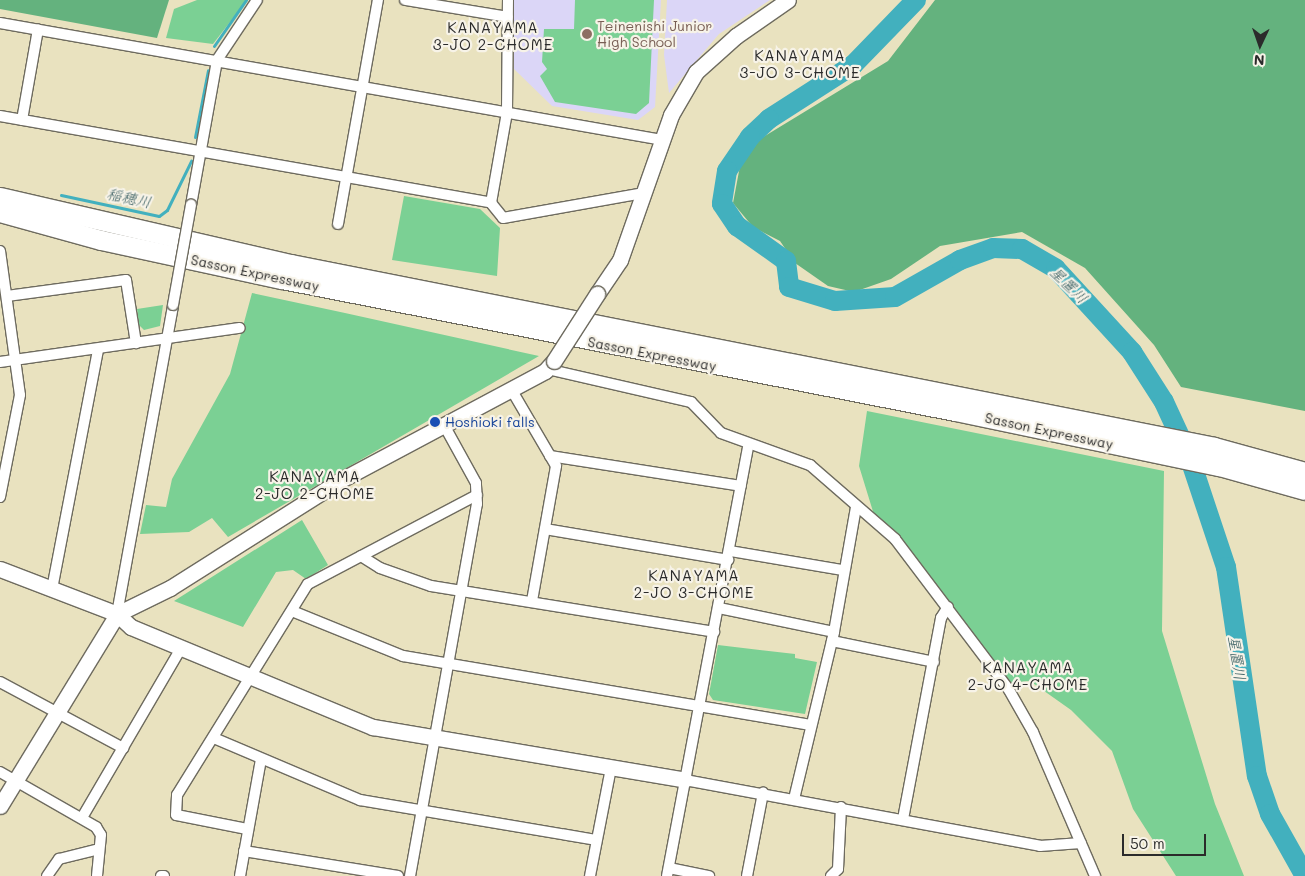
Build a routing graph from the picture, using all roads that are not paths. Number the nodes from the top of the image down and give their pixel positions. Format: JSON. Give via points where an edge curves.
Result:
{"nodes":[{"id":1,"x":257,"y":0,"type":"edge"},
{"id":2,"x":378,"y":0,"type":"edge"},
{"id":3,"x":404,"y":0,"type":"edge"},
{"id":4,"x":508,"y":0,"type":"edge"},
{"id":5,"x":788,"y":0,"type":"edge"},
{"id":6,"x":508,"y":17,"type":"junction"},
{"id":7,"x":0,"y":23,"type":"edge"},
{"id":8,"x":38,"y":29,"type":"junction"},
{"id":9,"x":217,"y":60,"type":"junction"},
{"id":10,"x":362,"y":86,"type":"junction"},
{"id":11,"x":507,"y":112,"type":"junction"},
{"id":12,"x":0,"y":116,"type":"edge"},
{"id":13,"x":22,"y":120,"type":"junction"},
{"id":14,"x":662,"y":140,"type":"junction"},
{"id":15,"x":200,"y":152,"type":"junction"},
{"id":16,"x":346,"y":177,"type":"junction"},
{"id":17,"x":643,"y":193,"type":"junction"},
{"id":18,"x":0,"y":197,"type":"edge"},
{"id":19,"x":491,"y":203,"type":"junction"},
{"id":20,"x":0,"y":212,"type":"edge"},
{"id":21,"x":338,"y":224,"type":"dead end"},
{"id":22,"x":0,"y":251,"type":"edge"},
{"id":23,"x":7,"y":296,"type":"junction"},
{"id":24,"x":240,"y":328,"type":"dead end"},
{"id":25,"x":168,"y":339,"type":"junction"},
{"id":26,"x":136,"y":344,"type":"junction"},
{"id":27,"x":98,"y":349,"type":"junction"},
{"id":28,"x":17,"y":360,"type":"junction"},
{"id":29,"x":0,"y":362,"type":"edge"},
{"id":30,"x":550,"y":365,"type":"junction"},
{"id":31,"x":511,"y":389,"type":"junction"},
{"id":32,"x":444,"y":425,"type":"junction"},
{"id":33,"x":749,"y":444,"type":"junction"},
{"id":34,"x":550,"y":456,"type":"junction"},
{"id":35,"x":1305,"y":472,"type":"edge"},
{"id":36,"x":741,"y":486,"type":"junction"},
{"id":37,"x":1305,"y":490,"type":"edge"},
{"id":38,"x":477,"y":494,"type":"junction"},
{"id":39,"x":0,"y":497,"type":"edge"},
{"id":40,"x":856,"y":506,"type":"junction"},
{"id":41,"x":545,"y":529,"type":"junction"},
{"id":42,"x":729,"y":555,"type":"junction"},
{"id":43,"x":361,"y":556,"type":"junction"},
{"id":44,"x":0,"y":569,"type":"edge"},
{"id":45,"x":842,"y":570,"type":"junction"},
{"id":46,"x":52,"y":589,"type":"junction"},
{"id":47,"x":462,"y":590,"type":"junction"},
{"id":48,"x":532,"y":601,"type":"junction"},
{"id":49,"x":948,"y":607,"type":"junction"},
{"id":50,"x":719,"y":608,"type":"junction"},
{"id":51,"x":292,"y":611,"type":"junction"},
{"id":52,"x":117,"y":614,"type":"junction"},
{"id":53,"x":714,"y":632,"type":"junction"},
{"id":54,"x":833,"y":636,"type":"junction"},
{"id":55,"x":181,"y":648,"type":"junction"},
{"id":56,"x":934,"y":662,"type":"junction"},
{"id":57,"x":448,"y":664,"type":"junction"},
{"id":58,"x":251,"y":676,"type":"junction"},
{"id":59,"x":0,"y":682,"type":"edge"},
{"id":60,"x":700,"y":705,"type":"junction"},
{"id":61,"x":57,"y":711,"type":"junction"},
{"id":62,"x":809,"y":725,"type":"junction"},
{"id":63,"x":214,"y":738,"type":"junction"},
{"id":64,"x":435,"y":740,"type":"junction"},
{"id":65,"x":123,"y":748,"type":"junction"},
{"id":66,"x":261,"y":759,"type":"junction"},
{"id":67,"x":611,"y":768,"type":"junction"},
{"id":68,"x":0,"y":772,"type":"edge"},
{"id":69,"x":15,"y":779,"type":"junction"},
{"id":70,"x":685,"y":780,"type":"junction"},
{"id":71,"x":763,"y":794,"type":"junction"},
{"id":72,"x":794,"y":799,"type":"junction"},
{"id":73,"x":0,"y":806,"type":"edge"},
{"id":74,"x":841,"y":807,"type":"junction"},
{"id":75,"x":422,"y":810,"type":"junction"},
{"id":76,"x":83,"y":816,"type":"junction"},
{"id":77,"x":903,"y":819,"type":"junction"},
{"id":78,"x":247,"y":829,"type":"junction"},
{"id":79,"x":596,"y":840,"type":"junction"},
{"id":80,"x":1081,"y":843,"type":"junction"},
{"id":81,"x":99,"y":849,"type":"junction"},
{"id":82,"x":244,"y":851,"type":"junction"},
{"id":83,"x":668,"y":872,"type":"edge"},
{"id":84,"x":47,"y":876,"type":"edge"},
{"id":85,"x":97,"y":876,"type":"edge"},
{"id":86,"x":240,"y":876,"type":"edge"},
{"id":87,"x":398,"y":876,"type":"edge"},
{"id":88,"x":410,"y":876,"type":"edge"},
{"id":89,"x":590,"y":876,"type":"edge"},
{"id":90,"x":709,"y":876,"type":"edge"},
{"id":91,"x":747,"y":876,"type":"edge"},
{"id":92,"x":830,"y":876,"type":"edge"},
{"id":93,"x":1095,"y":876,"type":"edge"}],
"edges":[{"from":1,"to":9,"type":"street"},
{"from":2,"to":10,"type":"street"},
{"from":3,"to":6,"type":"street"},
{"from":4,"to":6,"type":"street"},
{"from":5,"to":14,"type":"street","via":[[736,36],[696,72]]},
{"from":6,"to":11,"type":"street"},
{"from":7,"to":8,"type":"street"},
{"from":8,"to":9,"type":"street"},
{"from":8,"to":13,"type":"street"},
{"from":9,"to":10,"type":"street"},
{"from":9,"to":15,"type":"street"},
{"from":10,"to":11,"type":"street"},
{"from":10,"to":16,"type":"street"},
{"from":11,"to":14,"type":"street"},
{"from":11,"to":19,"type":"street"},
{"from":12,"to":13,"type":"street"},
{"from":13,"to":15,"type":"street"},
{"from":14,"to":17,"type":"street"},
{"from":15,"to":16,"type":"street"},
{"from":15,"to":25,"type":"street","bridge":true},
{"from":16,"to":19,"type":"street"},
{"from":16,"to":21,"type":"street"},
{"from":17,"to":19,"type":"street","via":[[503,218]]},
{"from":17,"to":30,"type":"street","bridge":true,"via":[[620,260]]},
{"from":18,"to":35,"type":"highway","name":"Sasson Expressway","via":[[291,264],[1214,447]]},
{"from":20,"to":37,"type":"highway","name":"Sasson Expressway","via":[[100,240],[282,279],[955,411],[1218,466]]},
{"from":22,"to":23,"type":"street"},
{"from":23,"to":26,"type":"street","via":[[126,280]]},
{"from":23,"to":28,"type":"street"},
{"from":24,"to":25,"type":"street"},
{"from":25,"to":26,"type":"street"},
{"from":25,"to":52,"type":"street"},
{"from":26,"to":27,"type":"street"},
{"from":27,"to":28,"type":"street"},
{"from":27,"to":46,"type":"street"},
{"from":28,"to":29,"type":"street"},
{"from":28,"to":39,"type":"street","via":[[20,395]]},
{"from":30,"to":31,"type":"street"},
{"from":30,"to":33,"type":"street","via":[[691,402],[721,433]]},
{"from":31,"to":32,"type":"street"},
{"from":31,"to":34,"type":"street"},
{"from":32,"to":38,"type":"street","via":[[476,483]]},
{"from":32,"to":52,"type":"street","via":[[339,482],[170,588]]},
{"from":33,"to":36,"type":"street"},
{"from":33,"to":40,"type":"street","via":[[810,465]]},
{"from":34,"to":36,"type":"street"},
{"from":34,"to":41,"type":"street","via":[[556,466]]},
{"from":36,"to":42,"type":"street"},
{"from":38,"to":43,"type":"street"},
{"from":38,"to":47,"type":"street"},
{"from":40,"to":45,"type":"street"},
{"from":40,"to":49,"type":"street","via":[[895,539]]},
{"from":41,"to":42,"type":"street"},
{"from":41,"to":48,"type":"street"},
{"from":42,"to":45,"type":"street"},
{"from":42,"to":50,"type":"street"},
{"from":43,"to":47,"type":"street","via":[[423,583]]},
{"from":43,"to":51,"type":"street","via":[[308,584]]},
{"from":44,"to":46,"type":"street"},
{"from":45,"to":54,"type":"street","via":[[844,579]]},
{"from":46,"to":52,"type":"street"},
{"from":47,"to":48,"type":"street"},
{"from":47,"to":57,"type":"street"},
{"from":48,"to":53,"type":"street"},
{"from":49,"to":56,"type":"street","via":[[941,618]]},
{"from":49,"to":80,"type":"street","via":[[1009,690],[1033,732]]},
{"from":50,"to":53,"type":"street"},
{"from":50,"to":54,"type":"street"},
{"from":51,"to":57,"type":"street","via":[[403,656]]},
{"from":51,"to":58,"type":"street"},
{"from":52,"to":55,"type":"street","via":[[130,627]]},
{"from":52,"to":61,"type":"street"},
{"from":53,"to":60,"type":"street"},
{"from":54,"to":56,"type":"street"},
{"from":54,"to":62,"type":"street"},
{"from":55,"to":58,"type":"street"},
{"from":55,"to":65,"type":"street"},
{"from":56,"to":77,"type":"street"},
{"from":57,"to":60,"type":"street"},
{"from":57,"to":64,"type":"street"},
{"from":58,"to":63,"type":"street"},
{"from":58,"to":64,"type":"street","via":[[373,727]]},
{"from":59,"to":61,"type":"street"},
{"from":60,"to":62,"type":"street"},
{"from":60,"to":70,"type":"street"},
{"from":61,"to":65,"type":"street"},
{"from":61,"to":69,"type":"street"},
{"from":62,"to":72,"type":"street"},
{"from":63,"to":66,"type":"street"},
{"from":63,"to":78,"type":"street","via":[[178,795],[176,815]]},
{"from":64,"to":67,"type":"street"},
{"from":64,"to":75,"type":"street"},
{"from":65,"to":76,"type":"street"},
{"from":66,"to":75,"type":"street","via":[[360,800]]},
{"from":66,"to":78,"type":"street"},
{"from":67,"to":70,"type":"street"},
{"from":67,"to":79,"type":"street"},
{"from":68,"to":69,"type":"street"},
{"from":69,"to":73,"type":"street"},
{"from":69,"to":76,"type":"street"},
{"from":70,"to":71,"type":"street"},
{"from":70,"to":83,"type":"street"},
{"from":71,"to":72,"type":"street"},
{"from":71,"to":91,"type":"street"},
{"from":72,"to":74,"type":"street"},
{"from":74,"to":77,"type":"street"},
{"from":74,"to":92,"type":"street","via":[[838,869]]},
{"from":75,"to":79,"type":"street"},
{"from":75,"to":88,"type":"street"},
{"from":76,"to":81,"type":"street","via":[[100,835]]},
{"from":77,"to":80,"type":"street","via":[[1040,846]]},
{"from":78,"to":82,"type":"street"},
{"from":79,"to":89,"type":"street"},
{"from":80,"to":93,"type":"street"},
{"from":81,"to":84,"type":"street","via":[[59,859]]},
{"from":81,"to":85,"type":"street"},
{"from":82,"to":86,"type":"street"},
{"from":82,"to":87,"type":"street"},
{"from":83,"to":90,"type":"street"}]}
